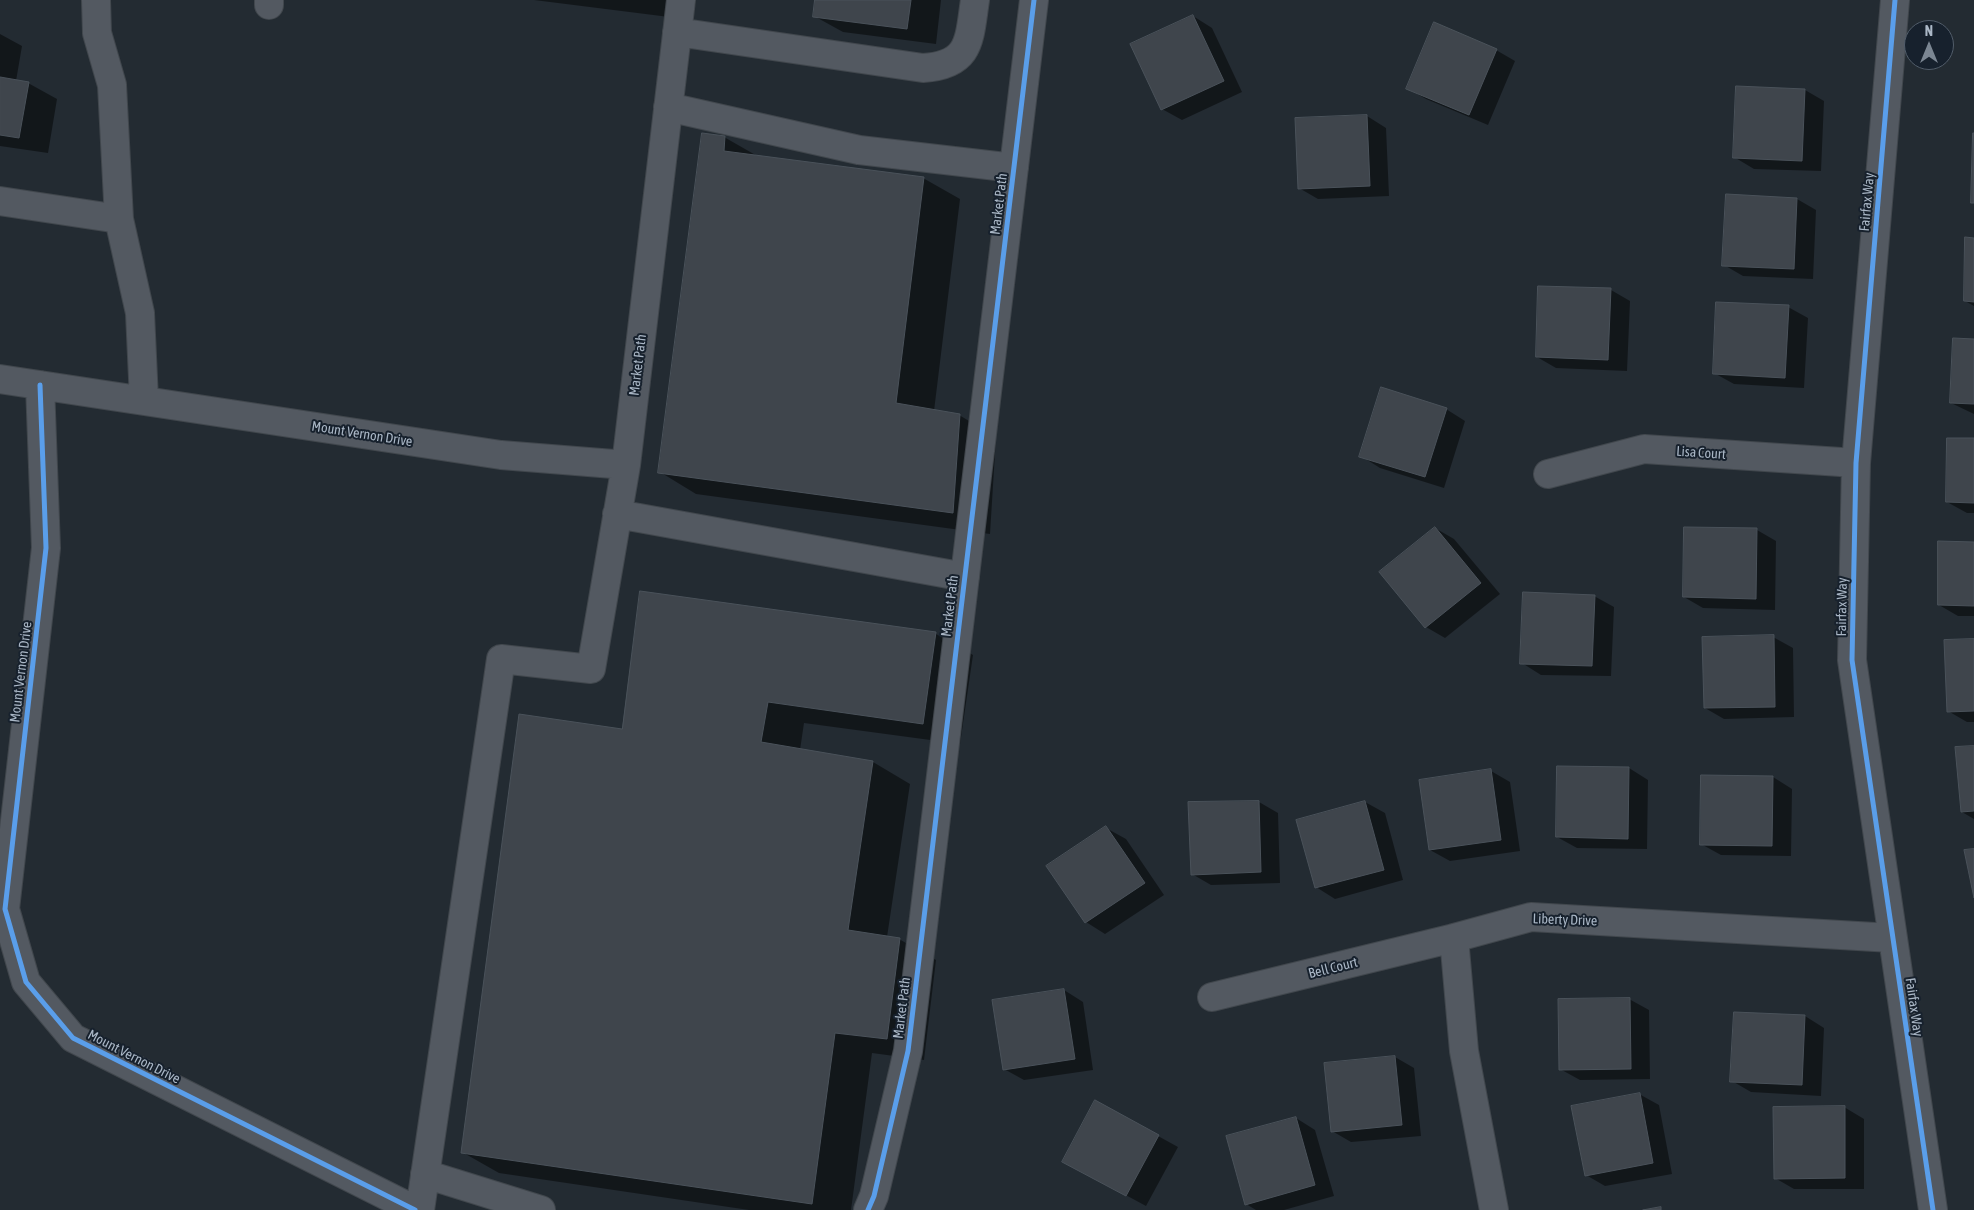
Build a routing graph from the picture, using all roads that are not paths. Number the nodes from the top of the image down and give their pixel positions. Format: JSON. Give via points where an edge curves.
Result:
{"nodes":[{"id":1,"x":96,"y":0,"type":"edge"},
{"id":2,"x":681,"y":0,"type":"edge"},
{"id":3,"x":975,"y":0,"type":"edge"},
{"id":4,"x":1034,"y":0,"type":"edge"},
{"id":5,"x":1895,"y":0,"type":"edge"},
{"id":6,"x":677,"y":32,"type":"junction"},
{"id":7,"x":668,"y":107,"type":"junction"},
{"id":8,"x":1014,"y":168,"type":"junction"},
{"id":9,"x":0,"y":201,"type":"edge"},
{"id":10,"x":119,"y":219,"type":"junction"},
{"id":11,"x":0,"y":379,"type":"edge"},
{"id":12,"x":40,"y":384,"type":"junction"},
{"id":13,"x":144,"y":400,"type":"junction"},
{"id":14,"x":1856,"y":463,"type":"junction"},
{"id":15,"x":626,"y":465,"type":"junction"},
{"id":16,"x":1548,"y":474,"type":"dead end"},
{"id":17,"x":618,"y":514,"type":"junction"},
{"id":18,"x":965,"y":577,"type":"junction"},
{"id":19,"x":1454,"y":938,"type":"junction"},
{"id":20,"x":1892,"y":938,"type":"junction"},
{"id":21,"x":1212,"y":997,"type":"dead end"},
{"id":22,"x":425,"y":1174,"type":"junction"},
{"id":23,"x":415,"y":1210,"type":"edge"},
{"id":24,"x":420,"y":1210,"type":"edge"},
{"id":25,"x":541,"y":1210,"type":"edge"},
{"id":26,"x":868,"y":1210,"type":"edge"},
{"id":27,"x":1494,"y":1210,"type":"edge"},
{"id":28,"x":1933,"y":1210,"type":"edge"}],
"edges":[{"from":1,"to":10,"type":"street","via":[[97,33],[112,84]]},
{"from":2,"to":6,"type":"street","name":"Market Path"},
{"from":3,"to":6,"type":"street","via":[[969,43],[959,56],[942,66],[923,68]]},
{"from":4,"to":8,"type":"street","name":"Market Path"},
{"from":5,"to":14,"type":"street","name":"Fairfax Way"},
{"from":6,"to":7,"type":"street","name":"Market Path"},
{"from":7,"to":8,"type":"street","via":[[859,150]]},
{"from":7,"to":15,"type":"street","name":"Market Path"},
{"from":8,"to":18,"type":"street","name":"Market Path"},
{"from":9,"to":10,"type":"street"},
{"from":10,"to":13,"type":"street","via":[[140,313]]},
{"from":11,"to":12,"type":"street","name":"Mount Vernon Drive"},
{"from":12,"to":13,"type":"street","name":"Mount Vernon Drive"},
{"from":12,"to":23,"type":"street","name":"Mount Vernon Drive","via":[[46,548],[5,909],[26,982],[73,1038]]},
{"from":13,"to":15,"type":"street","name":"Mount Vernon Drive","via":[[501,455]]},
{"from":14,"to":16,"type":"street","name":"Lisa Court","via":[[1644,449]]},
{"from":14,"to":20,"type":"street","name":"Fairfax Way","via":[[1852,660]]},
{"from":15,"to":17,"type":"street","name":"Market Path"},
{"from":17,"to":18,"type":"street"},
{"from":17,"to":22,"type":"street","name":"Market Path","via":[[591,669],[501,659]]},
{"from":18,"to":26,"type":"street","name":"Market Path","via":[[908,1051]]},
{"from":19,"to":20,"type":"street","name":"Liberty Drive","via":[[1531,917]]},
{"from":19,"to":21,"type":"street","name":"Bell Court"},
{"from":19,"to":27,"type":"street","via":[[1464,1051]]},
{"from":20,"to":28,"type":"street","name":"Fairfax Way"},
{"from":22,"to":24,"type":"street"},
{"from":22,"to":25,"type":"street"}]}
